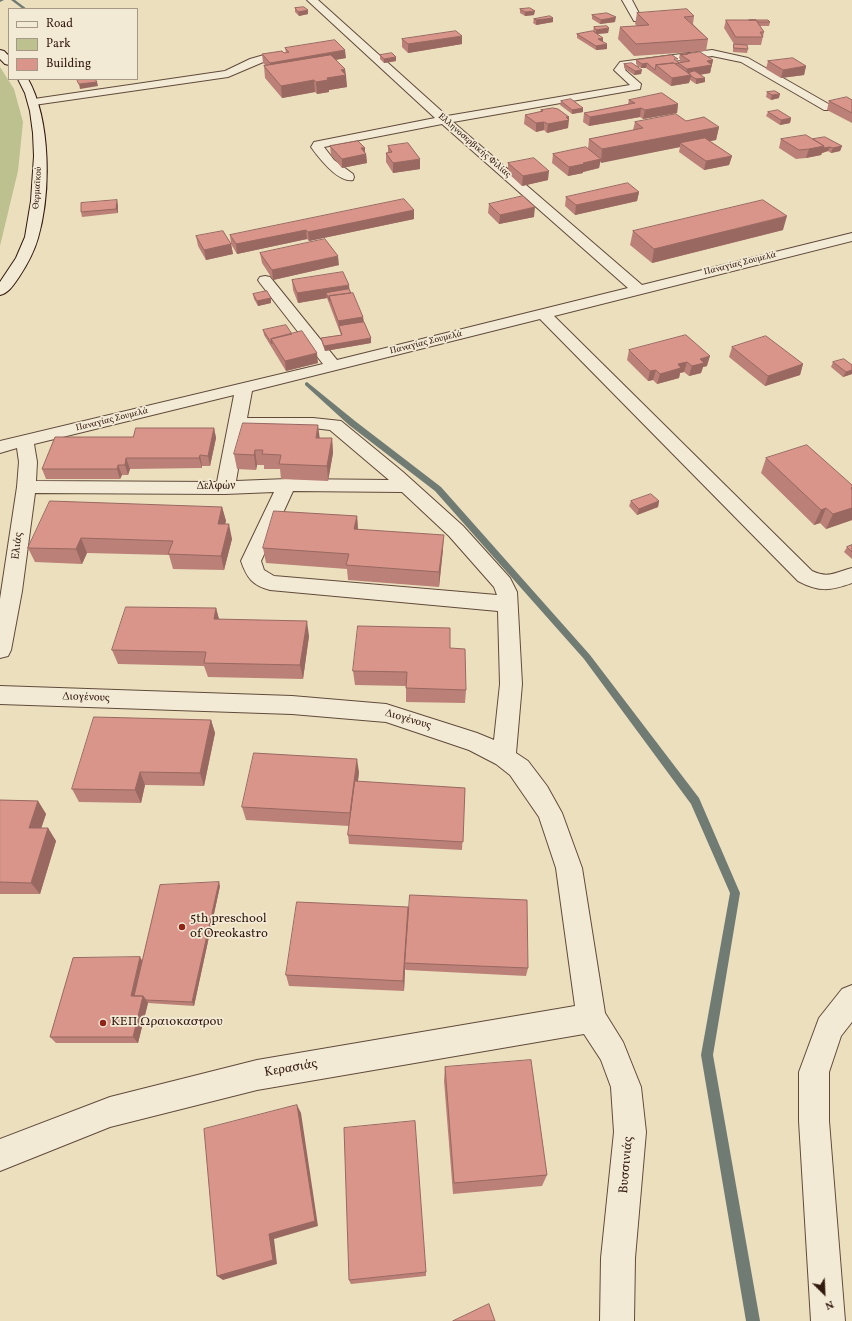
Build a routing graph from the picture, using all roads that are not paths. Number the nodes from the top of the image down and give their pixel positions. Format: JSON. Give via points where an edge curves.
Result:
{"nodes":[{"id":1,"x":312,"y":0,"type":"edge"},
{"id":2,"x":627,"y":0,"type":"edge"},
{"id":3,"x":637,"y":19,"type":"dead end"},
{"id":4,"x":0,"y":52,"type":"edge"},
{"id":5,"x":264,"y":58,"type":"edge"},
{"id":6,"x":8,"y":61,"type":"edge"},
{"id":7,"x":24,"y":80,"type":"edge"},
{"id":8,"x":34,"y":102,"type":"junction"},
{"id":9,"x":828,"y":108,"type":"edge"},
{"id":10,"x":444,"y":120,"type":"junction"},
{"id":11,"x":348,"y":177,"type":"dead end"},
{"id":12,"x":852,"y":236,"type":"edge"},
{"id":13,"x":265,"y":280,"type":"dead end"},
{"id":14,"x":639,"y":290,"type":"junction"},
{"id":15,"x":0,"y":291,"type":"edge"},
{"id":16,"x":544,"y":314,"type":"junction"},
{"id":17,"x":333,"y":366,"type":"junction"},
{"id":18,"x":244,"y":387,"type":"junction"},
{"id":19,"x":237,"y":423,"type":"junction"},
{"id":20,"x":25,"y":442,"type":"junction"},
{"id":21,"x":0,"y":447,"type":"edge"},
{"id":22,"x":287,"y":485,"type":"junction"},
{"id":23,"x":407,"y":486,"type":"junction"},
{"id":24,"x":26,"y":487,"type":"junction"},
{"id":25,"x":225,"y":488,"type":"junction"},
{"id":26,"x":852,"y":575,"type":"edge"},
{"id":27,"x":508,"y":604,"type":"junction"},
{"id":28,"x":0,"y":650,"type":"edge"},
{"id":29,"x":0,"y":695,"type":"edge"},
{"id":30,"x":504,"y":757,"type":"junction"},
{"id":31,"x":852,"y":999,"type":"edge"},
{"id":32,"x":592,"y":1018,"type":"junction"},
{"id":33,"x":0,"y":1155,"type":"edge"},
{"id":34,"x":617,"y":1321,"type":"edge"},
{"id":35,"x":828,"y":1321,"type":"edge"}],
"edges":[{"from":1,"to":10,"type":"street","name":"Ελληνοσερβικής Φιλίας"},
{"from":2,"to":3,"type":"street"},
{"from":4,"to":6,"type":"street"},
{"from":5,"to":8,"type":"street","via":[[228,74]]},
{"from":7,"to":8,"type":"street","name":"Θερμαϊκού"},
{"from":8,"to":15,"type":"street","name":"Θερμαϊκού","via":[[39,135],[40,172],[32,237],[23,258]]},
{"from":9,"to":10,"type":"street","via":[[744,60],[712,53],[624,64],[619,70],[636,84],[636,87],[628,90]]},
{"from":10,"to":11,"type":"street","via":[[318,145],[330,163]]},
{"from":10,"to":14,"type":"street","name":"Ελληνοσερβικής Φιλίας"},
{"from":12,"to":14,"type":"street","name":"Παναγίας Σουμελά"},
{"from":13,"to":17,"type":"street"},
{"from":14,"to":16,"type":"street","name":"Παναγίας Σουμελά"},
{"from":16,"to":17,"type":"street","name":"Παναγίας Σουμελά"},
{"from":16,"to":26,"type":"street","via":[[805,576],[819,583]]},
{"from":17,"to":18,"type":"street","name":"Παναγίας Σουμελά"},
{"from":18,"to":19,"type":"street"},
{"from":18,"to":20,"type":"street","name":"Παναγίας Σουμελά"},
{"from":19,"to":23,"type":"street","via":[[335,425]]},
{"from":19,"to":25,"type":"street"},
{"from":20,"to":21,"type":"street","name":"Παναγίας Σουμελά"},
{"from":20,"to":24,"type":"street","name":"Ελιάς","via":[[28,462]]},
{"from":22,"to":23,"type":"street","name":"Δελφών"},
{"from":22,"to":25,"type":"street","name":"Δελφών"},
{"from":22,"to":27,"type":"street","via":[[251,561],[256,574],[270,583]]},
{"from":23,"to":27,"type":"street","via":[[456,530],[503,583]]},
{"from":24,"to":25,"type":"street","name":"Δελφών"},
{"from":24,"to":28,"type":"street","name":"Ελιάς","via":[[12,590]]},
{"from":27,"to":30,"type":"street","via":[[511,684]]},
{"from":29,"to":30,"type":"street","name":"Διογένους","via":[[292,705],[386,713],[477,743]]},
{"from":30,"to":32,"type":"street","name":"Διογένους","via":[[519,768],[550,813],[569,868]]},
{"from":31,"to":35,"type":"street","via":[[829,1028],[814,1072],[814,1121]]},
{"from":32,"to":33,"type":"street","name":"Κερασιάς","via":[[257,1074],[110,1112]]},
{"from":32,"to":34,"type":"street","name":"Βυσσινιάς","via":[[613,1052],[626,1088],[630,1132],[618,1258]]}]}
